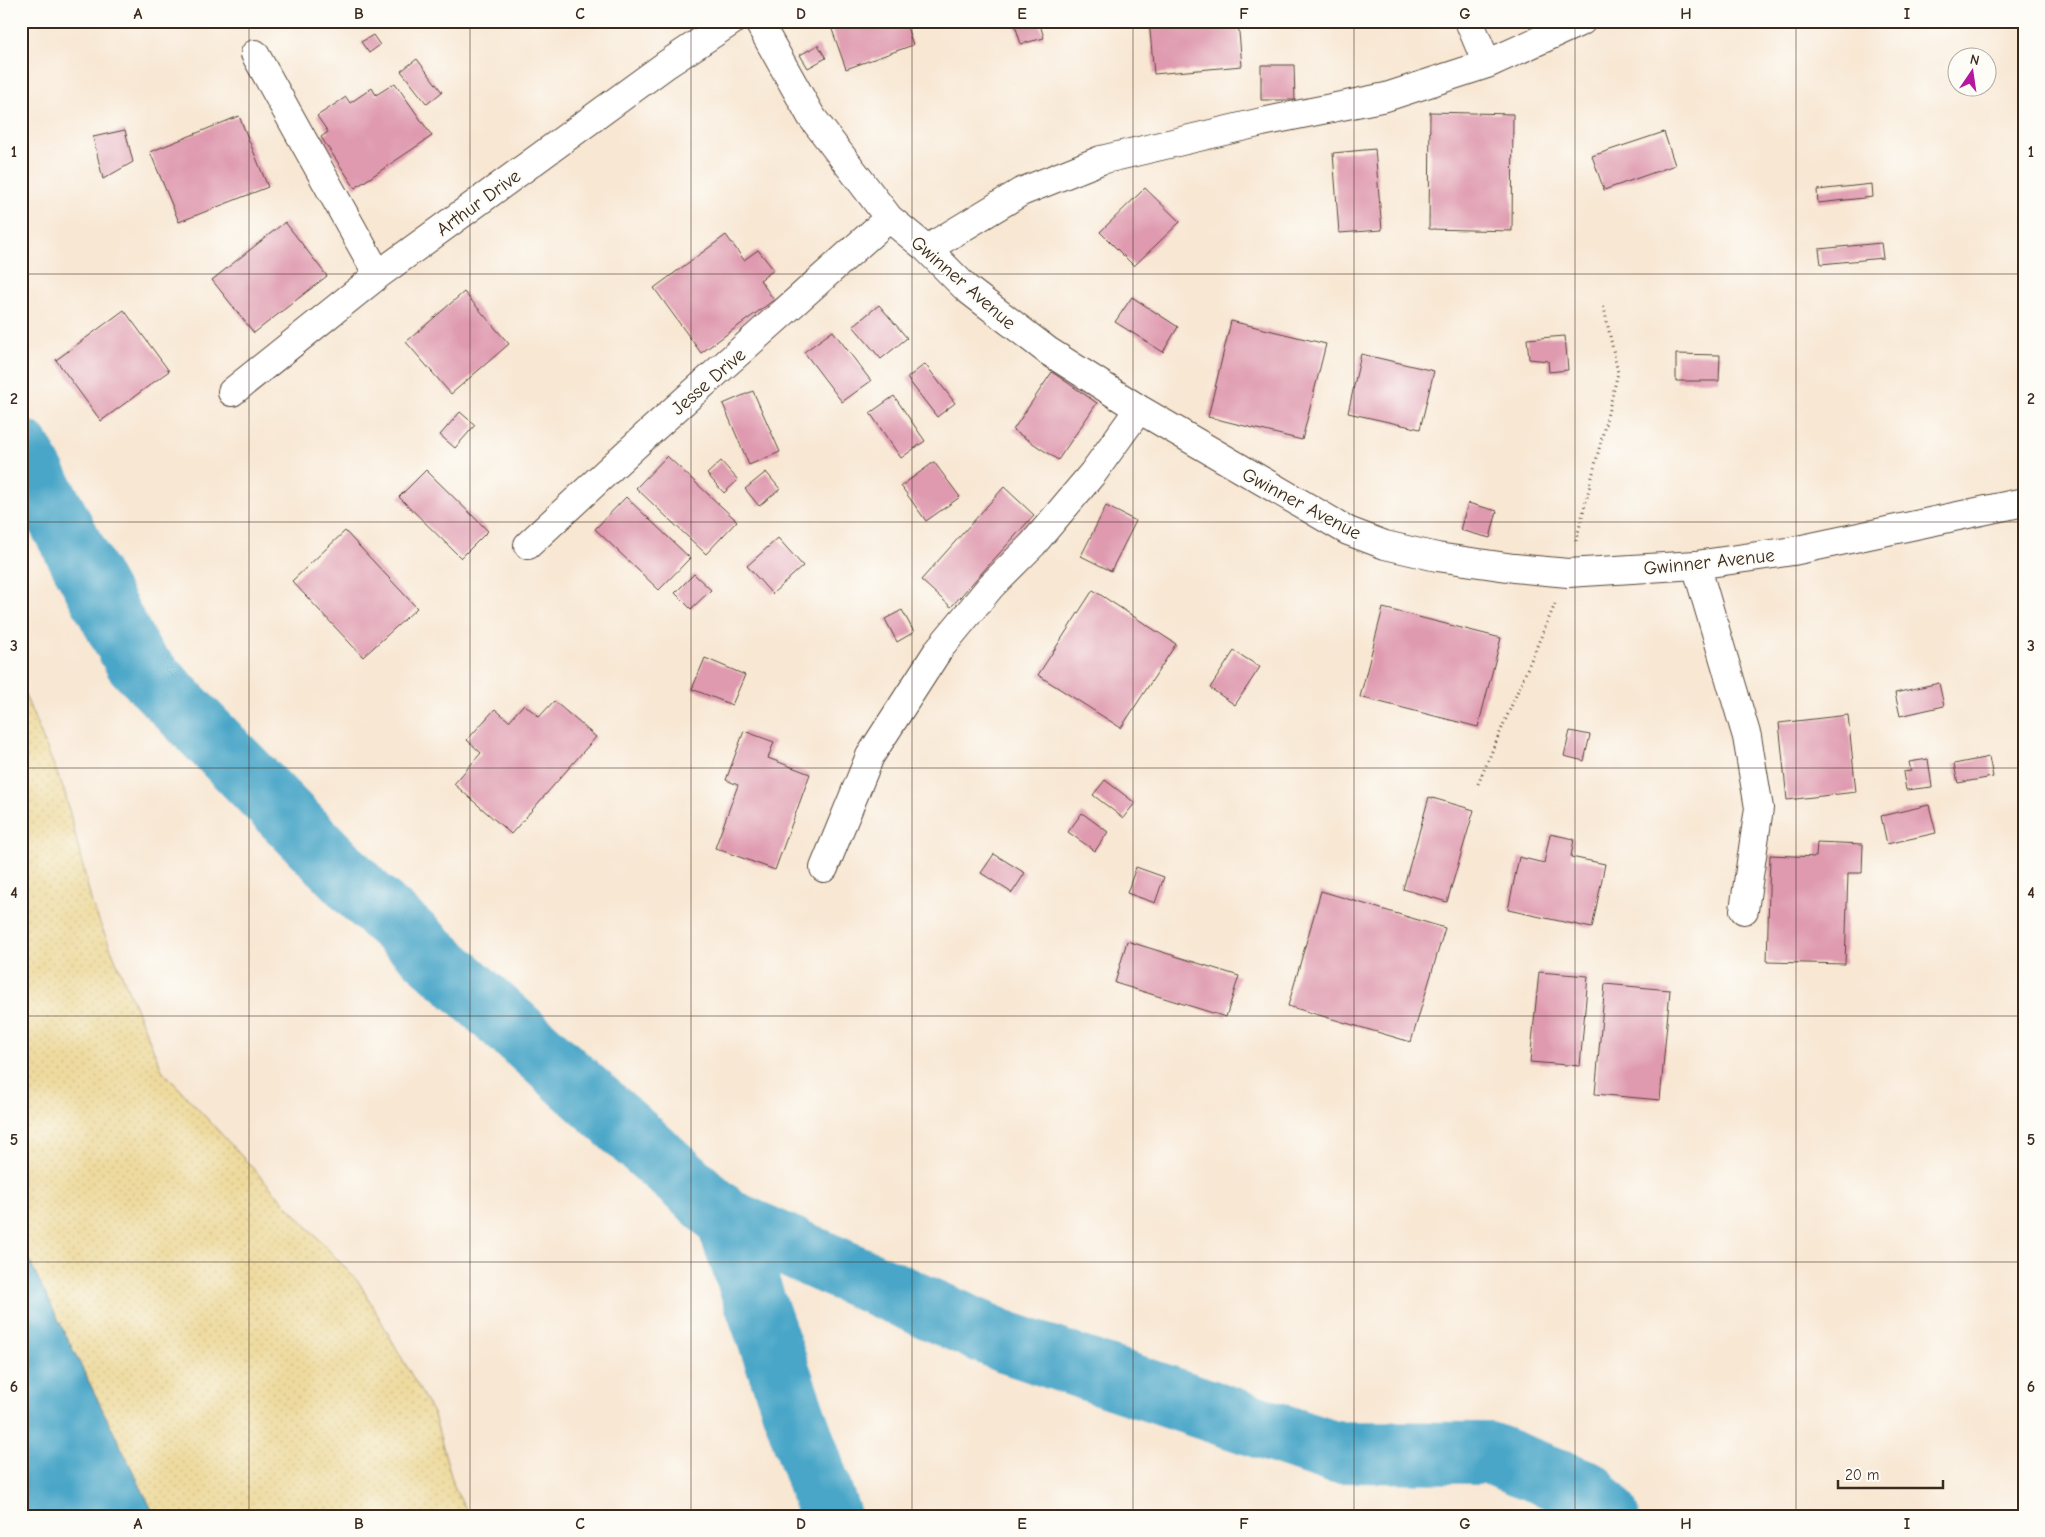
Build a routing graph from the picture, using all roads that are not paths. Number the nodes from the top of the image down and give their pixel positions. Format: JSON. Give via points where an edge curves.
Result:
{"nodes":[{"id":1,"x":732,"y":21,"type":"edge"},
{"id":2,"x":758,"y":21,"type":"edge"},
{"id":3,"x":1469,"y":21,"type":"edge"},
{"id":4,"x":1582,"y":21,"type":"edge"},
{"id":5,"x":255,"y":54,"type":"dead end"},
{"id":6,"x":1487,"y":64,"type":"junction"},
{"id":7,"x":889,"y":218,"type":"junction"},
{"id":8,"x":927,"y":249,"type":"junction"},
{"id":9,"x":378,"y":275,"type":"junction"},
{"id":10,"x":232,"y":392,"type":"dead end"},
{"id":11,"x":1139,"y":410,"type":"junction"},
{"id":12,"x":2024,"y":502,"type":"edge"},
{"id":13,"x":528,"y":545,"type":"dead end"},
{"id":14,"x":1696,"y":565,"type":"junction"},
{"id":15,"x":824,"y":868,"type":"dead end"},
{"id":16,"x":1744,"y":910,"type":"dead end"}],
"edges":[{"from":1,"to":9,"type":"street","name":"Arthur Drive","via":[[667,64]]},
{"from":2,"to":7,"type":"street","name":"Gwinner Avenue","via":[[811,116]]},
{"from":3,"to":6,"type":"street"},
{"from":4,"to":6,"type":"street"},
{"from":5,"to":9,"type":"street"},
{"from":6,"to":8,"type":"street","via":[[1386,97],[1101,160],[1021,192]]},
{"from":7,"to":8,"type":"street","name":"Gwinner Avenue"},
{"from":7,"to":13,"type":"street","name":"Jesse Drive"},
{"from":8,"to":11,"type":"street","name":"Gwinner Avenue","via":[[967,289],[1048,351]]},
{"from":9,"to":10,"type":"street","name":"Arthur Drive"},
{"from":11,"to":14,"type":"street","name":"Gwinner Avenue","via":[[1348,531],[1385,545],[1437,557],[1568,573]]},
{"from":11,"to":15,"type":"street","via":[[1093,473],[939,649],[870,756]]},
{"from":12,"to":14,"type":"street","name":"Gwinner Avenue","via":[[1793,551]]},
{"from":14,"to":16,"type":"street","via":[[1747,737],[1759,808]]}]}
